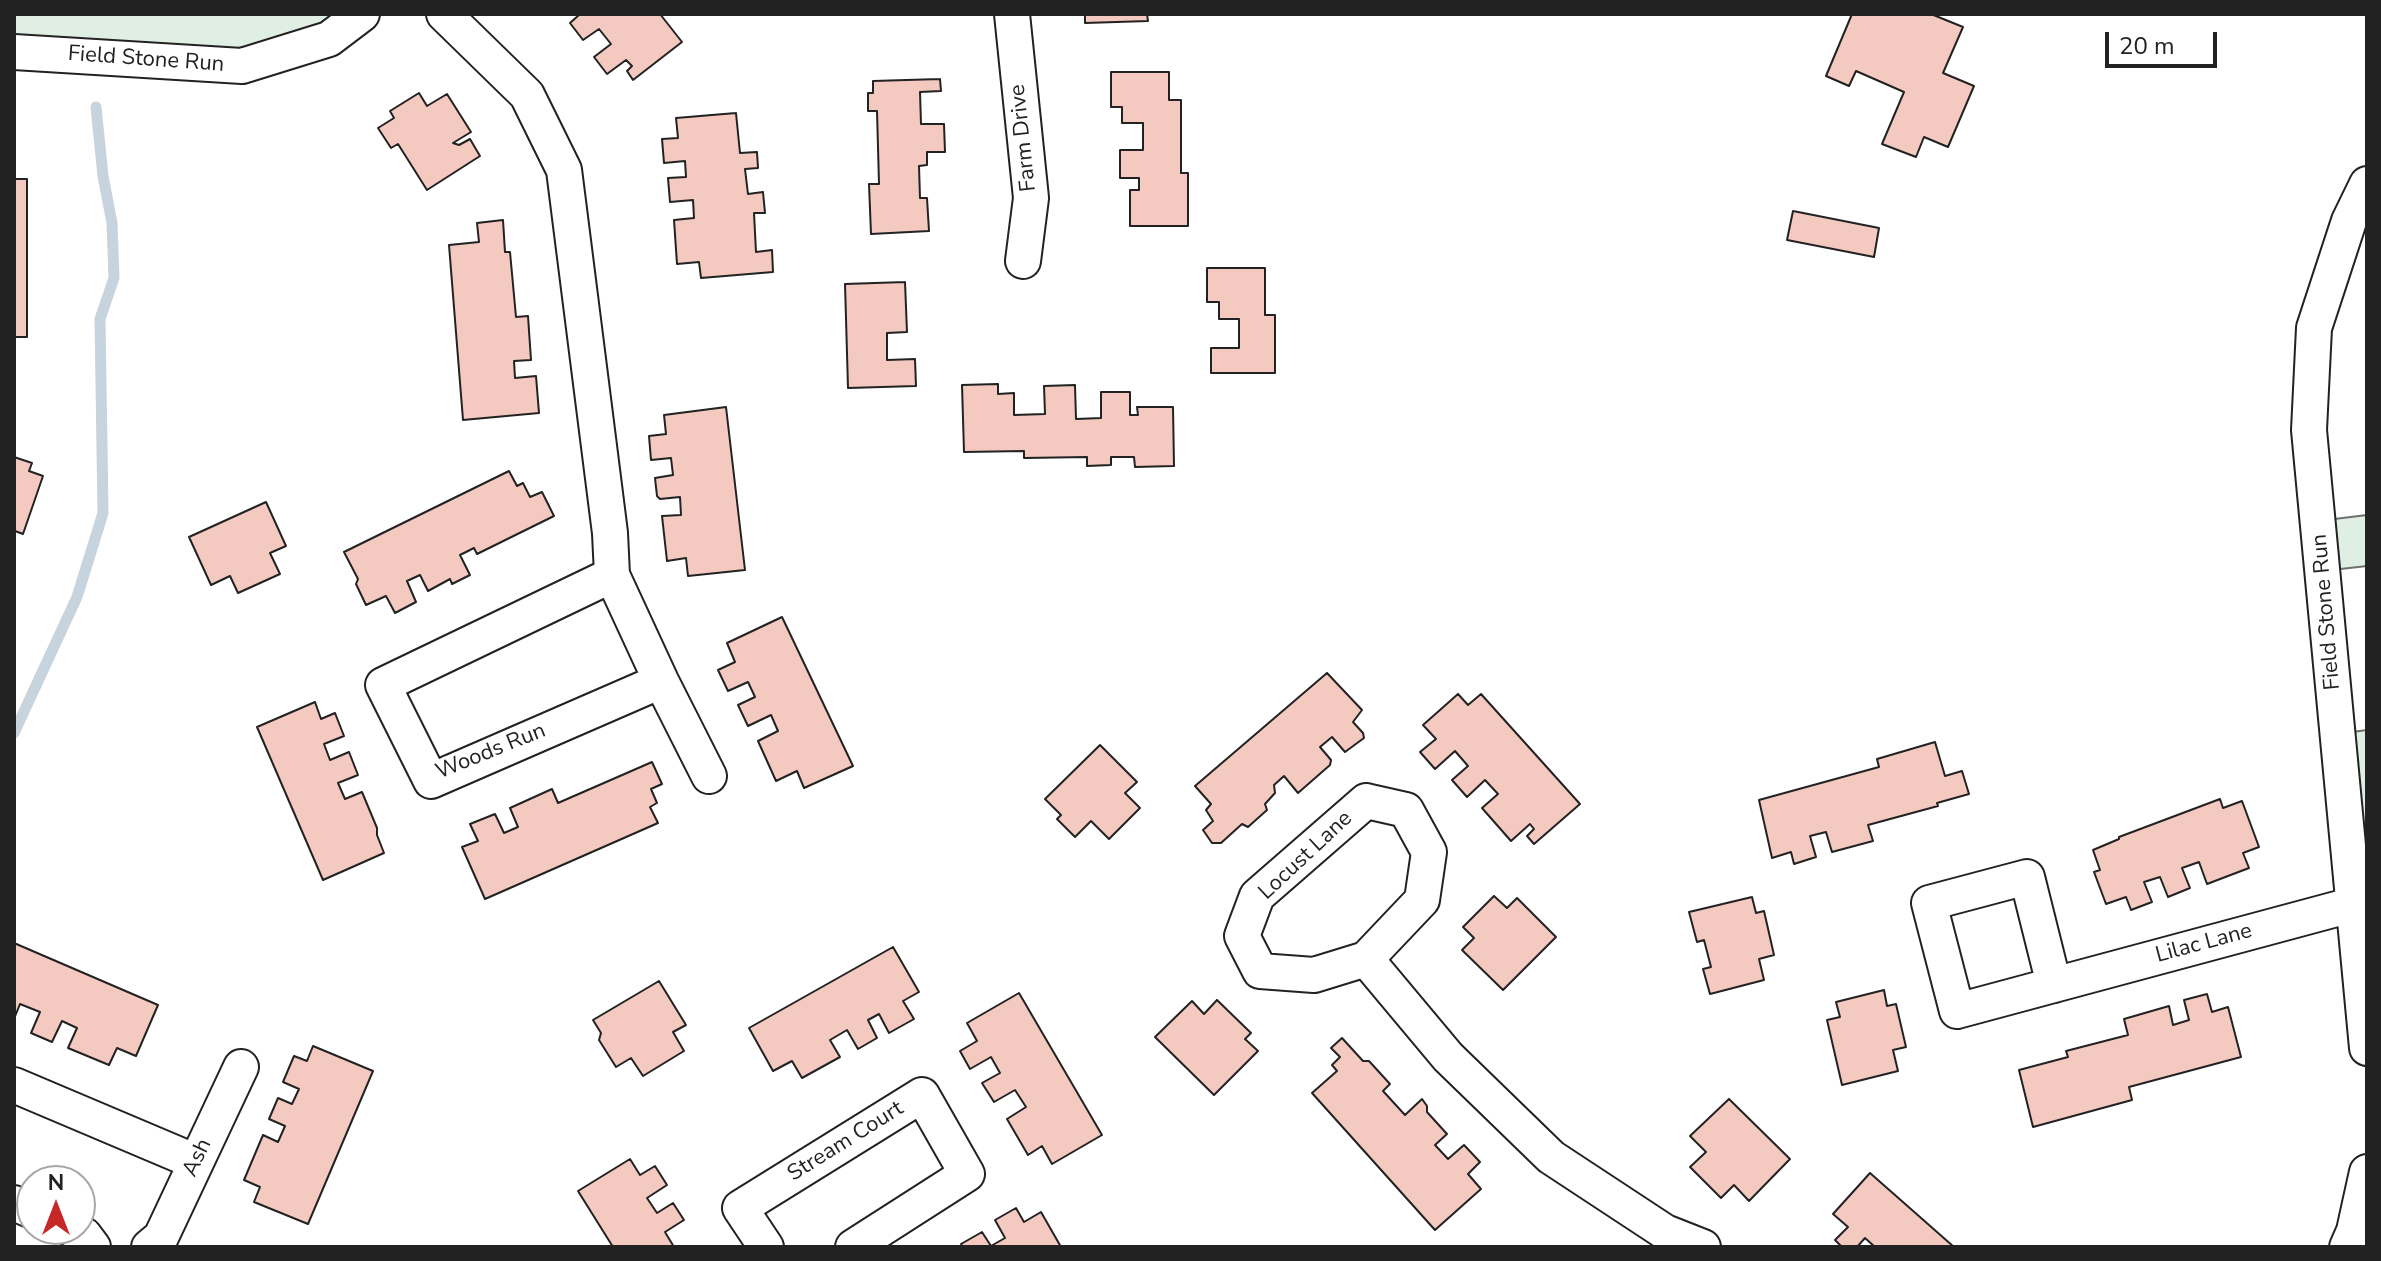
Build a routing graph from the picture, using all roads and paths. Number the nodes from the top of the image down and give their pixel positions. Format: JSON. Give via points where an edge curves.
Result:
{"nodes":[{"id":1,"x":362,"y":14,"type":"edge"},
{"id":2,"x":444,"y":14,"type":"edge"},
{"id":3,"x":1012,"y":14,"type":"edge"},
{"id":4,"x":14,"y":52,"type":"edge"},
{"id":5,"x":2367,"y":184,"type":"edge"},
{"id":6,"x":1023,"y":261,"type":"dead end"},
{"id":7,"x":612,"y":575,"type":"junction"},
{"id":8,"x":661,"y":681,"type":"junction"},
{"id":9,"x":709,"y":776,"type":"dead end"},
{"id":10,"x":2355,"y":904,"type":"junction"},
{"id":11,"x":1366,"y":959,"type":"junction"},
{"id":12,"x":2054,"y":985,"type":"dead end"},
{"id":13,"x":2367,"y":1048,"type":"edge"},
{"id":14,"x":241,"y":1067,"type":"dead end"},
{"id":15,"x":14,"y":1085,"type":"edge"},
{"id":16,"x":196,"y":1162,"type":"junction"},
{"id":17,"x":2367,"y":1172,"type":"edge"},
{"id":18,"x":149,"y":1247,"type":"edge"},
{"id":19,"x":766,"y":1247,"type":"edge"},
{"id":20,"x":853,"y":1247,"type":"edge"},
{"id":21,"x":1703,"y":1247,"type":"edge"},
{"id":22,"x":2347,"y":1247,"type":"edge"}],
"edges":[{"from":1,"to":4,"type":"street","name":"Field Stone Run","via":[[329,39],[242,66]]},
{"from":2,"to":7,"type":"street","via":[[527,95],[564,170]]},
{"from":3,"to":6,"type":"street","name":"Farm Drive","via":[[1031,198]]},
{"from":5,"to":10,"type":"street","name":"Field Stone Run","via":[[2349,221],[2314,328],[2309,430]]},
{"from":7,"to":8,"type":"street"},
{"from":7,"to":8,"type":"street","name":"Woods Run","via":[[383,685],[431,781]]},
{"from":8,"to":9,"type":"street"},
{"from":10,"to":12,"type":"street","name":"Lilac Lane"},
{"from":10,"to":13,"type":"street","name":"Field Stone Run"},
{"from":11,"to":11,"type":"street","name":"Locust Lane","via":[[1422,900],[1429,852],[1406,810],[1366,801],[1257,896],[1242,936],[1260,971],[1314,975]]},
{"from":11,"to":21,"type":"street","via":[[1448,1057],[1551,1157],[1665,1232]]},
{"from":14,"to":16,"type":"street","name":"Ash"},
{"from":15,"to":16,"type":"street"},
{"from":16,"to":18,"type":"street","name":"Ash","via":[[161,1237]]},
{"from":17,"to":22,"type":"street"},
{"from":19,"to":20,"type":"street","name":"Stream Court","via":[[740,1208],[922,1095],[967,1174]]}]}
